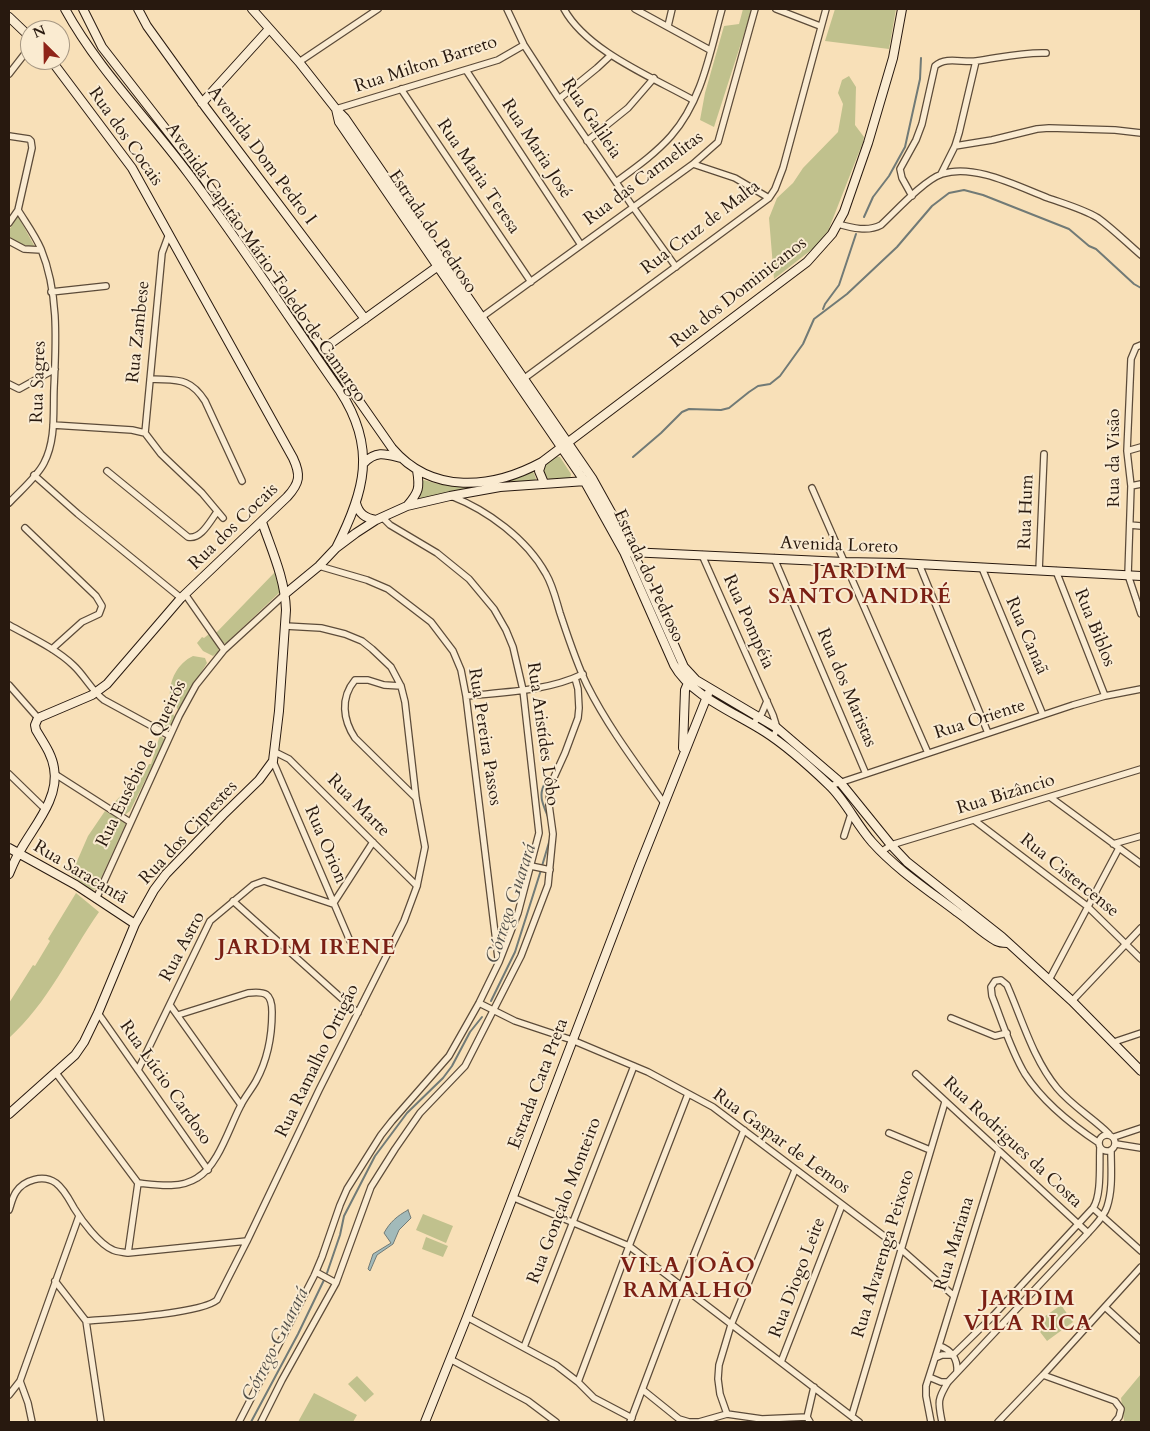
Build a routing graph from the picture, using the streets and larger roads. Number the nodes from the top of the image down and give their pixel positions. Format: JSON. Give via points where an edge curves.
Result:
{"nodes":[{"id":1,"x":66,"y":9,"type":"edge"},
{"id":2,"x":83,"y":9,"type":"edge"},
{"id":3,"x":138,"y":9,"type":"edge"},
{"id":4,"x":252,"y":9,"type":"edge"},
{"id":5,"x":378,"y":9,"type":"edge"},
{"id":6,"x":507,"y":9,"type":"edge"},
{"id":7,"x":564,"y":9,"type":"edge"},
{"id":8,"x":635,"y":9,"type":"edge"},
{"id":9,"x":672,"y":9,"type":"edge"},
{"id":10,"x":722,"y":9,"type":"edge"},
{"id":11,"x":755,"y":9,"type":"edge"},
{"id":12,"x":776,"y":9,"type":"edge"},
{"id":13,"x":826,"y":9,"type":"edge"},
{"id":14,"x":902,"y":9,"type":"edge"},
{"id":15,"x":9,"y":17,"type":"edge"},
{"id":16,"x":668,"y":26,"type":"junction"},
{"id":17,"x":820,"y":26,"type":"junction"},
{"id":18,"x":20,"y":27,"type":"edge"},
{"id":19,"x":270,"y":29,"type":"junction"},
{"id":20,"x":524,"y":45,"type":"junction"},
{"id":21,"x":710,"y":50,"type":"junction"},
{"id":22,"x":1046,"y":53,"type":"dead end"},
{"id":23,"x":611,"y":55,"type":"junction"},
{"id":24,"x":20,"y":60,"type":"edge"},
{"id":25,"x":976,"y":61,"type":"junction"},
{"id":26,"x":299,"y":62,"type":"junction"},
{"id":27,"x":58,"y":70,"type":"edge"},
{"id":28,"x":466,"y":70,"type":"junction"},
{"id":29,"x":9,"y":74,"type":"edge"},
{"id":30,"x":654,"y":78,"type":"junction"},
{"id":31,"x":401,"y":89,"type":"junction"},
{"id":32,"x":559,"y":99,"type":"junction"},
{"id":33,"x":693,"y":100,"type":"junction"},
{"id":34,"x":202,"y":103,"type":"junction"},
{"id":35,"x":336,"y":109,"type":"junction"},
{"id":36,"x":1141,"y":134,"type":"edge"},
{"id":37,"x":9,"y":136,"type":"edge"},
{"id":38,"x":588,"y":141,"type":"junction"},
{"id":39,"x":955,"y":146,"type":"junction"},
{"id":40,"x":693,"y":164,"type":"junction"},
{"id":41,"x":941,"y":174,"type":"junction"},
{"id":42,"x":616,"y":182,"type":"junction"},
{"id":43,"x":912,"y":196,"type":"junction"},
{"id":44,"x":768,"y":198,"type":"junction"},
{"id":45,"x":632,"y":207,"type":"junction"},
{"id":46,"x":18,"y":210,"type":"junction"},
{"id":47,"x":9,"y":223,"type":"edge"},
{"id":48,"x":838,"y":224,"type":"junction"},
{"id":49,"x":169,"y":234,"type":"junction"},
{"id":50,"x":9,"y":241,"type":"edge"},
{"id":51,"x":581,"y":245,"type":"junction"},
{"id":52,"x":41,"y":250,"type":"junction"},
{"id":53,"x":1141,"y":255,"type":"edge"},
{"id":54,"x":441,"y":264,"type":"junction"},
{"id":55,"x":676,"y":267,"type":"junction"},
{"id":56,"x":531,"y":282,"type":"junction"},
{"id":57,"x":106,"y":286,"type":"dead end"},
{"id":58,"x":51,"y":292,"type":"junction"},
{"id":59,"x":365,"y":319,"type":"junction"},
{"id":60,"x":478,"y":319,"type":"junction"},
{"id":61,"x":1141,"y":346,"type":"edge"},
{"id":62,"x":323,"y":349,"type":"junction"},
{"id":63,"x":55,"y":369,"type":"junction"},
{"id":64,"x":150,"y":379,"type":"junction"},
{"id":65,"x":521,"y":381,"type":"junction"},
{"id":66,"x":9,"y":384,"type":"edge"},
{"id":67,"x":53,"y":425,"type":"junction"},
{"id":68,"x":145,"y":433,"type":"junction"},
{"id":69,"x":564,"y":445,"type":"junction"},
{"id":70,"x":1141,"y":446,"type":"edge"},
{"id":71,"x":1127,"y":451,"type":"junction"},
{"id":72,"x":1044,"y":454,"type":"dead end"},
{"id":73,"x":401,"y":458,"type":"junction"},
{"id":74,"x":542,"y":462,"type":"junction"},
{"id":75,"x":364,"y":463,"type":"junction"},
{"id":76,"x":417,"y":470,"type":"junction"},
{"id":77,"x":107,"y":471,"type":"dead end"},
{"id":78,"x":34,"y":475,"type":"junction"},
{"id":79,"x":588,"y":480,"type":"junction"},
{"id":80,"x":242,"y":481,"type":"dead end"},
{"id":81,"x":544,"y":484,"type":"junction"},
{"id":82,"x":1141,"y":484,"type":"edge"},
{"id":83,"x":1132,"y":486,"type":"junction"},
{"id":84,"x":812,"y":488,"type":"dead end"},
{"id":85,"x":450,"y":496,"type":"junction"},
{"id":86,"x":9,"y":503,"type":"edge"},
{"id":87,"x":356,"y":503,"type":"junction"},
{"id":88,"x":406,"y":506,"type":"junction"},
{"id":89,"x":217,"y":512,"type":"junction"},
{"id":90,"x":223,"y":518,"type":"dead end"},
{"id":91,"x":379,"y":519,"type":"junction"},
{"id":92,"x":262,"y":522,"type":"junction"},
{"id":93,"x":1130,"y":525,"type":"junction"},
{"id":94,"x":1141,"y":526,"type":"edge"},
{"id":95,"x":25,"y":528,"type":"dead end"},
{"id":96,"x":336,"y":548,"type":"junction"},
{"id":97,"x":629,"y":552,"type":"junction"},
{"id":98,"x":702,"y":555,"type":"junction"},
{"id":99,"x":774,"y":558,"type":"junction"},
{"id":100,"x":844,"y":562,"type":"junction"},
{"id":101,"x":919,"y":564,"type":"junction"},
{"id":102,"x":319,"y":566,"type":"junction"},
{"id":103,"x":982,"y":568,"type":"junction"},
{"id":104,"x":1039,"y":571,"type":"junction"},
{"id":105,"x":1056,"y":572,"type":"junction"},
{"id":106,"x":1128,"y":575,"type":"junction"},
{"id":107,"x":1141,"y":576,"type":"edge"},
{"id":108,"x":285,"y":594,"type":"junction"},
{"id":109,"x":183,"y":596,"type":"junction"},
{"id":110,"x":1141,"y":614,"type":"edge"},
{"id":111,"x":9,"y":625,"type":"edge"},
{"id":112,"x":285,"y":626,"type":"junction"},
{"id":113,"x":52,"y":649,"type":"junction"},
{"id":114,"x":224,"y":650,"type":"junction"},
{"id":115,"x":583,"y":674,"type":"junction"},
{"id":116,"x":575,"y":678,"type":"junction"},
{"id":117,"x":696,"y":680,"type":"junction"},
{"id":118,"x":688,"y":683,"type":"junction"},
{"id":119,"x":9,"y":685,"type":"edge"},
{"id":120,"x":401,"y":686,"type":"junction"},
{"id":121,"x":708,"y":687,"type":"junction"},
{"id":122,"x":1141,"y":689,"type":"edge"},
{"id":123,"x":523,"y":690,"type":"junction"},
{"id":124,"x":96,"y":693,"type":"junction"},
{"id":125,"x":466,"y":696,"type":"junction"},
{"id":126,"x":1105,"y":696,"type":"junction"},
{"id":127,"x":708,"y":697,"type":"junction"},
{"id":128,"x":767,"y":701,"type":"junction"},
{"id":129,"x":685,"y":712,"type":"junction"},
{"id":130,"x":1043,"y":715,"type":"junction"},
{"id":131,"x":758,"y":717,"type":"junction"},
{"id":132,"x":38,"y":718,"type":"junction"},
{"id":133,"x":697,"y":721,"type":"junction"},
{"id":134,"x":753,"y":724,"type":"junction"},
{"id":135,"x":777,"y":728,"type":"junction"},
{"id":136,"x":988,"y":733,"type":"junction"},
{"id":137,"x":170,"y":736,"type":"junction"},
{"id":138,"x":774,"y":738,"type":"junction"},
{"id":139,"x":275,"y":752,"type":"junction"},
{"id":140,"x":928,"y":753,"type":"junction"},
{"id":141,"x":682,"y":757,"type":"junction"},
{"id":142,"x":273,"y":761,"type":"junction"},
{"id":143,"x":1141,"y":769,"type":"edge"},
{"id":144,"x":9,"y":774,"type":"edge"},
{"id":145,"x":55,"y":774,"type":"junction"},
{"id":146,"x":866,"y":774,"type":"junction"},
{"id":147,"x":840,"y":782,"type":"junction"},
{"id":148,"x":830,"y":786,"type":"junction"},
{"id":149,"x":1050,"y":797,"type":"junction"},
{"id":150,"x":416,"y":798,"type":"junction"},
{"id":151,"x":664,"y":803,"type":"junction"},
{"id":152,"x":45,"y":809,"type":"junction"},
{"id":153,"x":851,"y":814,"type":"junction"},
{"id":154,"x":974,"y":820,"type":"junction"},
{"id":155,"x":130,"y":822,"type":"junction"},
{"id":156,"x":844,"y":836,"type":"dead end"},
{"id":157,"x":1141,"y":836,"type":"edge"},
{"id":158,"x":373,"y":842,"type":"junction"},
{"id":159,"x":1113,"y":844,"type":"junction"},
{"id":160,"x":891,"y":845,"type":"junction"},
{"id":161,"x":9,"y":848,"type":"edge"},
{"id":162,"x":1119,"y":848,"type":"junction"},
{"id":163,"x":881,"y":852,"type":"junction"},
{"id":164,"x":19,"y":853,"type":"junction"},
{"id":165,"x":1141,"y":864,"type":"edge"},
{"id":166,"x":531,"y":866,"type":"junction"},
{"id":167,"x":550,"y":870,"type":"junction"},
{"id":168,"x":9,"y":874,"type":"edge"},
{"id":169,"x":417,"y":886,"type":"junction"},
{"id":170,"x":96,"y":899,"type":"junction"},
{"id":171,"x":233,"y":901,"type":"junction"},
{"id":172,"x":333,"y":904,"type":"junction"},
{"id":173,"x":1087,"y":906,"type":"junction"},
{"id":174,"x":135,"y":924,"type":"junction"},
{"id":175,"x":1141,"y":928,"type":"edge"},
{"id":176,"x":496,"y":932,"type":"junction"},
{"id":177,"x":510,"y":933,"type":"junction"},
{"id":178,"x":350,"y":941,"type":"dead end"},
{"id":179,"x":1007,"y":943,"type":"junction"},
{"id":180,"x":1126,"y":944,"type":"junction"},
{"id":181,"x":1141,"y":959,"type":"edge"},
{"id":182,"x":499,"y":962,"type":"junction"},
{"id":183,"x":1049,"y":980,"type":"junction"},
{"id":184,"x":1072,"y":1001,"type":"junction"},
{"id":185,"x":479,"y":1004,"type":"junction"},
{"id":186,"x":170,"y":1005,"type":"junction"},
{"id":187,"x":494,"y":1010,"type":"junction"},
{"id":188,"x":98,"y":1013,"type":"junction"},
{"id":189,"x":358,"y":1013,"type":"junction"},
{"id":190,"x":178,"y":1015,"type":"junction"},
{"id":191,"x":950,"y":1018,"type":"dead end"},
{"id":192,"x":1007,"y":1033,"type":"junction"},
{"id":193,"x":1141,"y":1033,"type":"edge"},
{"id":194,"x":572,"y":1040,"type":"junction"},
{"id":195,"x":1114,"y":1042,"type":"junction"},
{"id":196,"x":634,"y":1066,"type":"junction"},
{"id":197,"x":138,"y":1070,"type":"junction"},
{"id":198,"x":1141,"y":1071,"type":"edge"},
{"id":199,"x":56,"y":1073,"type":"junction"},
{"id":200,"x":916,"y":1074,"type":"dead end"},
{"id":201,"x":688,"y":1094,"type":"junction"},
{"id":202,"x":716,"y":1099,"type":"dead end"},
{"id":203,"x":945,"y":1102,"type":"junction"},
{"id":204,"x":241,"y":1105,"type":"junction"},
{"id":205,"x":713,"y":1107,"type":"junction"},
{"id":206,"x":9,"y":1114,"type":"edge"},
{"id":207,"x":1141,"y":1128,"type":"edge"},
{"id":208,"x":744,"y":1130,"type":"junction"},
{"id":209,"x":889,"y":1133,"type":"dead end"},
{"id":210,"x":1111,"y":1136,"type":"junction"},
{"id":211,"x":1116,"y":1144,"type":"junction"},
{"id":212,"x":1099,"y":1145,"type":"junction"},
{"id":213,"x":1141,"y":1148,"type":"edge"},
{"id":214,"x":930,"y":1150,"type":"junction"},
{"id":215,"x":1111,"y":1150,"type":"junction"},
{"id":216,"x":999,"y":1151,"type":"junction"},
{"id":217,"x":208,"y":1170,"type":"junction"},
{"id":218,"x":795,"y":1170,"type":"junction"},
{"id":219,"x":138,"y":1183,"type":"junction"},
{"id":220,"x":512,"y":1197,"type":"junction"},
{"id":221,"x":842,"y":1205,"type":"junction"},
{"id":222,"x":1093,"y":1208,"type":"junction"},
{"id":223,"x":9,"y":1210,"type":"edge"},
{"id":224,"x":79,"y":1216,"type":"junction"},
{"id":225,"x":1102,"y":1216,"type":"junction"},
{"id":226,"x":572,"y":1223,"type":"junction"},
{"id":227,"x":1079,"y":1224,"type":"junction"},
{"id":228,"x":1088,"y":1233,"type":"junction"},
{"id":229,"x":247,"y":1242,"type":"junction"},
{"id":230,"x":629,"y":1246,"type":"junction"},
{"id":231,"x":901,"y":1249,"type":"junction"},
{"id":232,"x":1141,"y":1251,"type":"edge"},
{"id":233,"x":128,"y":1253,"type":"junction"},
{"id":234,"x":1141,"y":1267,"type":"edge"},
{"id":235,"x":316,"y":1272,"type":"junction"},
{"id":236,"x":56,"y":1281,"type":"junction"},
{"id":237,"x":336,"y":1283,"type":"junction"},
{"id":238,"x":681,"y":1287,"type":"junction"},
{"id":239,"x":954,"y":1296,"type":"junction"},
{"id":240,"x":1105,"y":1307,"type":"junction"},
{"id":241,"x":467,"y":1317,"type":"junction"},
{"id":242,"x":86,"y":1321,"type":"junction"},
{"id":243,"x":731,"y":1325,"type":"junction"},
{"id":244,"x":1141,"y":1340,"type":"edge"},
{"id":245,"x":940,"y":1346,"type":"junction"},
{"id":246,"x":524,"y":1347,"type":"junction"},
{"id":247,"x":953,"y":1355,"type":"junction"},
{"id":248,"x":935,"y":1358,"type":"junction"},
{"id":249,"x":450,"y":1359,"type":"junction"},
{"id":250,"x":781,"y":1362,"type":"junction"},
{"id":251,"x":957,"y":1372,"type":"junction"},
{"id":252,"x":1043,"y":1375,"type":"junction"},
{"id":253,"x":929,"y":1377,"type":"junction"},
{"id":254,"x":20,"y":1381,"type":"junction"},
{"id":255,"x":578,"y":1382,"type":"junction"},
{"id":256,"x":948,"y":1382,"type":"junction"},
{"id":257,"x":814,"y":1387,"type":"junction"},
{"id":258,"x":643,"y":1390,"type":"junction"},
{"id":259,"x":9,"y":1395,"type":"edge"},
{"id":260,"x":727,"y":1414,"type":"junction"},
{"id":261,"x":852,"y":1415,"type":"junction"},
{"id":262,"x":631,"y":1420,"type":"edge"},
{"id":263,"x":808,"y":1420,"type":"edge"},
{"id":264,"x":32,"y":1422,"type":"edge"},
{"id":265,"x":101,"y":1422,"type":"edge"},
{"id":266,"x":239,"y":1422,"type":"edge"},
{"id":267,"x":261,"y":1422,"type":"edge"},
{"id":268,"x":425,"y":1422,"type":"edge"},
{"id":269,"x":556,"y":1422,"type":"edge"},
{"id":270,"x":859,"y":1422,"type":"edge"},
{"id":271,"x":931,"y":1422,"type":"edge"},
{"id":272,"x":942,"y":1422,"type":"edge"},
{"id":273,"x":998,"y":1422,"type":"edge"},
{"id":274,"x":1114,"y":1422,"type":"edge"}],
"edges":[{"from":1,"to":75,"type":"street","name":"Avenida Capitão Mário Toledo de Camargo","via":[[100,64],[187,172],[340,391],[356,423]]},
{"from":2,"to":62,"type":"street","name":"Avenida Capitão Mário Toledo de Camargo","via":[[102,47],[200,173]]},
{"from":3,"to":34,"type":"street","name":"Avenida Dom Pedro I"},
{"from":4,"to":19,"type":"street","name":"Estrada do Pedroso"},
{"from":5,"to":26,"type":"street"},
{"from":6,"to":20,"type":"street","name":"Rua Galileia"},
{"from":7,"to":23,"type":"street","via":[[587,38]]},
{"from":8,"to":16,"type":"street"},
{"from":9,"to":16,"type":"street"},
{"from":10,"to":21,"type":"street"},
{"from":11,"to":40,"type":"street","name":"Rua das Carmelitas","via":[[718,142]]},
{"from":12,"to":17,"type":"street"},
{"from":13,"to":17,"type":"street","name":"Rua Cruz de Malta"},
{"from":14,"to":48,"type":"street","name":"Rua dos Dominicanos","via":[[893,58],[868,143]]},
{"from":15,"to":18,"type":"street"},
{"from":16,"to":21,"type":"street"},
{"from":17,"to":44,"type":"street","name":"Rua Cruz de Malta","via":[[783,168]]},
{"from":19,"to":26,"type":"street","name":"Estrada do Pedroso"},
{"from":19,"to":34,"type":"street"},
{"from":20,"to":28,"type":"street","name":"Rua Milton Barreto","via":[[498,60]]},
{"from":20,"to":32,"type":"street","name":"Rua Galileia"},
{"from":21,"to":33,"type":"street"},
{"from":22,"to":25,"type":"street"},
{"from":23,"to":30,"type":"street"},
{"from":23,"to":32,"type":"street"},
{"from":24,"to":29,"type":"street"},
{"from":25,"to":39,"type":"street"},
{"from":25,"to":43,"type":"street","via":[[940,62],[933,68],[922,124],[900,169]]},
{"from":26,"to":35,"type":"street","name":"Estrada do Pedroso"},
{"from":27,"to":49,"type":"street","name":"Rua dos Cocais","via":[[132,168]]},
{"from":28,"to":31,"type":"street","name":"Rua Milton Barreto"},
{"from":28,"to":51,"type":"street","name":"Rua Maria José"},
{"from":30,"to":33,"type":"street"},
{"from":30,"to":38,"type":"street","via":[[628,108]]},
{"from":31,"to":35,"type":"street","name":"Rua Milton Barreto"},
{"from":31,"to":56,"type":"street","name":"Rua Maria Teresa"},
{"from":32,"to":38,"type":"street","name":"Rua Galileia"},
{"from":33,"to":42,"type":"street","via":[[671,136]]},
{"from":34,"to":59,"type":"street","name":"Avenida Dom Pedro I"},
{"from":35,"to":54,"type":"street","name":"Estrada do Pedroso","via":[[339,122]]},
{"from":36,"to":39,"type":"street","via":[[1049,128]]},
{"from":37,"to":46,"type":"street","via":[[29,139],[32,145]]},
{"from":38,"to":42,"type":"street","name":"Rua Galileia"},
{"from":39,"to":41,"type":"street"},
{"from":40,"to":44,"type":"street","via":[[735,178]]},
{"from":40,"to":45,"type":"street","name":"Rua das Carmelitas"},
{"from":41,"to":43,"type":"street"},
{"from":41,"to":53,"type":"street","via":[[970,172],[991,176],[1088,213],[1106,224]]},
{"from":42,"to":45,"type":"street","name":"Rua Galileia"},
{"from":43,"to":48,"type":"street","via":[[875,228]]},
{"from":44,"to":55,"type":"street","name":"Rua Cruz de Malta"},
{"from":45,"to":51,"type":"street","name":"Rua das Carmelitas"},
{"from":45,"to":55,"type":"street","name":"Rua Galileia"},
{"from":46,"to":47,"type":"street"},
{"from":46,"to":52,"type":"street","name":"Rua Sagres"},
{"from":48,"to":69,"type":"street","name":"Rua dos Dominicanos","via":[[807,262]]},
{"from":49,"to":64,"type":"street","name":"Rua Zambese","via":[[162,253]]},
{"from":49,"to":92,"type":"street","name":"Rua dos Cocais","via":[[298,470],[298,480],[291,493]]},
{"from":50,"to":52,"type":"street","via":[[24,249]]},
{"from":51,"to":56,"type":"street","name":"Rua das Carmelitas"},
{"from":52,"to":58,"type":"street","name":"Rua Sagres"},
{"from":54,"to":59,"type":"street"},
{"from":54,"to":60,"type":"street","name":"Estrada do Pedroso"},
{"from":55,"to":65,"type":"street","name":"Rua Cruz de Malta"},
{"from":56,"to":60,"type":"street","name":"Rua das Carmelitas"},
{"from":57,"to":58,"type":"street"},
{"from":58,"to":63,"type":"street","name":"Rua Sagres","via":[[55,310]]},
{"from":59,"to":62,"type":"street"},
{"from":60,"to":65,"type":"street","name":"Estrada do Pedroso"},
{"from":61,"to":71,"type":"street","name":"Rua da Visão","via":[[1136,347],[1131,359]]},
{"from":62,"to":73,"type":"street","name":"Avenida Capitão Mário Toledo de Camargo"},
{"from":63,"to":66,"type":"street","via":[[22,388]]},
{"from":63,"to":67,"type":"street","name":"Rua Sagres"},
{"from":64,"to":68,"type":"street","name":"Rua Zambese"},
{"from":64,"to":80,"type":"street","via":[[186,382],[198,390]]},
{"from":65,"to":69,"type":"street","name":"Estrada do Pedroso"},
{"from":67,"to":68,"type":"street"},
{"from":67,"to":78,"type":"street","name":"Rua Sagres","via":[[44,464]]},
{"from":68,"to":89,"type":"street"},
{"from":69,"to":74,"type":"street"},
{"from":69,"to":79,"type":"street","name":"Estrada do Pedroso"},
{"from":70,"to":71,"type":"street"},
{"from":71,"to":83,"type":"street","name":"Rua da Visão"},
{"from":72,"to":104,"type":"street","name":"Rua Hum"},
{"from":73,"to":75,"type":"street","via":[[379,453]]},
{"from":73,"to":76,"type":"street","name":"Avenida Capitão Mário Toledo de Camargo"},
{"from":74,"to":76,"type":"street","via":[[515,475],[473,483],[446,482]]},
{"from":74,"to":81,"type":"street","via":[[539,471]]},
{"from":75,"to":87,"type":"street","name":"Avenida Capitão Mário Toledo de Camargo"},
{"from":76,"to":88,"type":"street","via":[[418,489]]},
{"from":77,"to":89,"type":"street","via":[[188,537],[199,535]]},
{"from":78,"to":86,"type":"street","name":"Rua Sagres"},
{"from":78,"to":109,"type":"street","via":[[78,514]]},
{"from":79,"to":81,"type":"street","name":"Rua Eusébio de Queirós"},
{"from":79,"to":97,"type":"street","name":"Estrada do Pedroso"},
{"from":81,"to":85,"type":"street","name":"Rua Eusébio de Queirós","via":[[500,487]]},
{"from":82,"to":83,"type":"street"},
{"from":83,"to":93,"type":"street","name":"Rua da Visão"},
{"from":84,"to":100,"type":"street"},
{"from":85,"to":88,"type":"street","name":"Rua Eusébio de Queirós"},
{"from":85,"to":115,"type":"street","via":[[469,503],[500,523],[542,567]]},
{"from":87,"to":91,"type":"street","via":[[363,516]]},
{"from":87,"to":96,"type":"street","name":"Rua Eusébio de Queirós"},
{"from":88,"to":91,"type":"street","name":"Rua Eusébio de Queirós"},
{"from":89,"to":90,"type":"street"},
{"from":91,"to":96,"type":"street","name":"Rua Eusébio de Queirós"},
{"from":91,"to":123,"type":"street","name":"Rua Aristídes Lôbo","via":[[428,546],[484,596],[509,638]]},
{"from":92,"to":108,"type":"street","name":"Rua dos Ciprestes"},
{"from":92,"to":109,"type":"street","name":"Rua dos Cocais"},
{"from":93,"to":94,"type":"street"},
{"from":93,"to":106,"type":"street","name":"Rua da Visão"},
{"from":95,"to":113,"type":"street","via":[[96,596],[102,606],[99,614],[82,622]]},
{"from":96,"to":102,"type":"street","name":"Rua Eusébio de Queirós"},
{"from":97,"to":98,"type":"street","name":"Avenida Loreto"},
{"from":97,"to":117,"type":"street","name":"Estrada do Pedroso","via":[[681,662]]},
{"from":97,"to":118,"type":"street","name":"Estrada do Pedroso","via":[[674,665]]},
{"from":98,"to":99,"type":"street","name":"Avenida Loreto"},
{"from":98,"to":128,"type":"street","name":"Rua Pompéia"},
{"from":99,"to":100,"type":"street","name":"Avenida Loreto"},
{"from":99,"to":146,"type":"street","name":"Rua dos Maristas"},
{"from":100,"to":101,"type":"street","name":"Avenida Loreto"},
{"from":100,"to":140,"type":"street"},
{"from":101,"to":103,"type":"street","name":"Avenida Loreto"},
{"from":101,"to":136,"type":"street"},
{"from":102,"to":108,"type":"street","name":"Rua Eusébio de Queirós"},
{"from":102,"to":125,"type":"street","name":"Rua Pereira Passos","via":[[388,589],[427,618],[453,651]]},
{"from":103,"to":104,"type":"street","name":"Avenida Loreto"},
{"from":103,"to":130,"type":"street","name":"Rua Canaã"},
{"from":104,"to":105,"type":"street","name":"Avenida Loreto"},
{"from":105,"to":106,"type":"street","name":"Avenida Loreto"},
{"from":105,"to":126,"type":"street","name":"Rua Biblos"},
{"from":106,"to":107,"type":"street","name":"Avenida Loreto"},
{"from":106,"to":110,"type":"street"},
{"from":108,"to":112,"type":"street","name":"Rua dos Ciprestes"},
{"from":108,"to":114,"type":"street","name":"Rua Eusébio de Queirós"},
{"from":109,"to":114,"type":"street"},
{"from":109,"to":124,"type":"street","name":"Rua dos Cocais","via":[[113,678]]},
{"from":111,"to":113,"type":"street"},
{"from":112,"to":120,"type":"street","name":"Rua Ramalho Ortigão","via":[[330,629],[362,641],[387,661]]},
{"from":112,"to":139,"type":"street","name":"Rua dos Ciprestes"},
{"from":113,"to":124,"type":"street","via":[[74,666]]},
{"from":114,"to":137,"type":"street","name":"Rua Eusébio de Queirós","via":[[196,685]]},
{"from":115,"to":116,"type":"street"},
{"from":115,"to":151,"type":"street","via":[[623,746]]},
{"from":116,"to":123,"type":"street"},
{"from":116,"to":167,"type":"street","via":[[578,718],[550,786],[553,834]]},
{"from":117,"to":118,"type":"street"},
{"from":117,"to":121,"type":"street","name":"Estrada do Pedroso"},
{"from":118,"to":127,"type":"street","name":"Estrada do Pedroso"},
{"from":118,"to":129,"type":"street","name":"Estrada Cata Preta"},
{"from":119,"to":132,"type":"street"},
{"from":120,"to":150,"type":"street","name":"Rua Ramalho Ortigão"},
{"from":120,"to":150,"type":"street","via":[[355,680],[347,693],[345,718],[355,738]]},
{"from":121,"to":127,"type":"street","name":"Estrada Cata Preta"},
{"from":121,"to":131,"type":"street","name":"Estrada do Pedroso"},
{"from":122,"to":126,"type":"street","name":"Rua Oriente"},
{"from":123,"to":125,"type":"street"},
{"from":123,"to":166,"type":"street","name":"Rua Aristídes Lôbo","via":[[539,834]]},
{"from":124,"to":132,"type":"street","name":"Rua dos Cocais"},
{"from":124,"to":137,"type":"street"},
{"from":125,"to":176,"type":"street","name":"Rua Pereira Passos"},
{"from":126,"to":130,"type":"street","name":"Rua Oriente"},
{"from":127,"to":133,"type":"street","name":"Estrada Cata Preta"},
{"from":127,"to":134,"type":"street","name":"Estrada do Pedroso"},
{"from":128,"to":131,"type":"street"},
{"from":128,"to":135,"type":"street","name":"Rua Pompéia"},
{"from":129,"to":133,"type":"street","via":[[690,721]]},
{"from":129,"to":141,"type":"street","name":"Estrada Cata Preta"},
{"from":130,"to":136,"type":"street","name":"Rua Oriente"},
{"from":131,"to":134,"type":"street"},
{"from":131,"to":135,"type":"street","name":"Estrada do Pedroso"},
{"from":132,"to":145,"type":"street","via":[[36,730],[51,756]]},
{"from":133,"to":141,"type":"street","name":"Estrada Cata Preta"},
{"from":134,"to":138,"type":"street","name":"Estrada do Pedroso"},
{"from":135,"to":138,"type":"street"},
{"from":135,"to":147,"type":"street","name":"Estrada do Pedroso"},
{"from":136,"to":140,"type":"street","name":"Rua Oriente"},
{"from":137,"to":155,"type":"street","name":"Rua Eusébio de Queirós"},
{"from":138,"to":148,"type":"street","name":"Estrada do Pedroso"},
{"from":139,"to":142,"type":"street","name":"Rua dos Ciprestes"},
{"from":139,"to":158,"type":"street","name":"Rua Marte","via":[[290,759]]},
{"from":140,"to":146,"type":"street","name":"Rua Oriente"},
{"from":141,"to":151,"type":"street","name":"Estrada Cata Preta"},
{"from":142,"to":172,"type":"street","name":"Rua Orion"},
{"from":142,"to":174,"type":"street","name":"Rua dos Ciprestes","via":[[259,780],[166,874]]},
{"from":143,"to":149,"type":"street","name":"Rua Bizâncio"},
{"from":144,"to":152,"type":"street"},
{"from":145,"to":152,"type":"street"},
{"from":145,"to":155,"type":"street"},
{"from":146,"to":147,"type":"street","name":"Rua Oriente"},
{"from":147,"to":148,"type":"street","name":"Rua Oriente"},
{"from":147,"to":160,"type":"street","name":"Estrada do Pedroso"},
{"from":148,"to":153,"type":"street","name":"Estrada do Pedroso"},
{"from":149,"to":154,"type":"street","name":"Rua Bizâncio"},
{"from":149,"to":159,"type":"street"},
{"from":150,"to":169,"type":"street","name":"Rua Ramalho Ortigão","via":[[425,847]]},
{"from":151,"to":194,"type":"street","name":"Estrada Cata Preta"},
{"from":152,"to":164,"type":"street"},
{"from":153,"to":156,"type":"street"},
{"from":153,"to":163,"type":"street","name":"Estrada do Pedroso"},
{"from":154,"to":160,"type":"street","name":"Rua Bizâncio"},
{"from":154,"to":173,"type":"street","name":"Rua Cistercense"},
{"from":155,"to":170,"type":"street","name":"Rua Eusébio de Queirós"},
{"from":157,"to":159,"type":"street"},
{"from":158,"to":169,"type":"street","name":"Rua Marte"},
{"from":158,"to":172,"type":"street"},
{"from":159,"to":162,"type":"street"},
{"from":160,"to":163,"type":"street","name":"Rua Bizâncio"},
{"from":160,"to":179,"type":"street","name":"Estrada do Pedroso","via":[[925,877]]},
{"from":161,"to":164,"type":"street","name":"Rua Saracantã"},
{"from":162,"to":165,"type":"street"},
{"from":162,"to":173,"type":"street"},
{"from":163,"to":179,"type":"street","name":"Estrada do Pedroso","via":[[969,921],[997,941]]},
{"from":164,"to":168,"type":"street"},
{"from":164,"to":170,"type":"street","name":"Rua Saracantã"},
{"from":166,"to":167,"type":"street"},
{"from":166,"to":177,"type":"street"},
{"from":167,"to":187,"type":"street","via":[[548,885],[525,947]]},
{"from":169,"to":189,"type":"street","name":"Rua Ramalho Ortigão","via":[[404,921]]},
{"from":170,"to":174,"type":"street","name":"Rua Saracantã"},
{"from":171,"to":172,"type":"street","name":"Rua Astro","via":[[253,884],[264,881]]},
{"from":171,"to":186,"type":"street","name":"Rua Astro","via":[[210,922]]},
{"from":171,"to":189,"type":"street"},
{"from":172,"to":178,"type":"street","name":"Rua Orion"},
{"from":173,"to":180,"type":"street","name":"Rua Cistercense"},
{"from":173,"to":183,"type":"street"},
{"from":174,"to":188,"type":"street","name":"Rua dos Ciprestes"},
{"from":175,"to":180,"type":"street"},
{"from":176,"to":177,"type":"street","via":[[502,935]]},
{"from":176,"to":182,"type":"street","name":"Rua Pereira Passos"},
{"from":177,"to":182,"type":"street"},
{"from":179,"to":183,"type":"street","name":"Estrada do Pedroso"},
{"from":180,"to":181,"type":"street","name":"Rua Cistercense"},
{"from":180,"to":184,"type":"street"},
{"from":182,"to":185,"type":"street"},
{"from":183,"to":184,"type":"street","name":"Estrada do Pedroso"},
{"from":184,"to":195,"type":"street","name":"Estrada do Pedroso"},
{"from":185,"to":187,"type":"street","name":"Rua Gaspar de Lemos"},
{"from":185,"to":235,"type":"street","via":[[449,1056],[381,1135],[347,1189]]},
{"from":186,"to":190,"type":"street"},
{"from":186,"to":197,"type":"street","name":"Rua Astro"},
{"from":187,"to":194,"type":"street","name":"Rua Gaspar de Lemos","via":[[515,1021]]},
{"from":187,"to":237,"type":"street","via":[[465,1066],[420,1113],[371,1187]]},
{"from":188,"to":197,"type":"street","name":"Rua Lúcio Cardoso"},
{"from":188,"to":199,"type":"street","name":"Rua dos Ciprestes","via":[[75,1055]]},
{"from":189,"to":229,"type":"street","name":"Rua Ramalho Ortigão"},
{"from":190,"to":204,"type":"street"},
{"from":190,"to":204,"type":"street","via":[[248,993],[260,991],[269,997],[272,1002],[272,1033],[267,1057]]},
{"from":191,"to":192,"type":"street","via":[[996,1036]]},
{"from":192,"to":210,"type":"street","via":[[992,996],[991,987],[995,981],[1001,980],[1007,985],[1050,1079]]},
{"from":192,"to":212,"type":"street","via":[[1025,1074],[1042,1096]]},
{"from":193,"to":195,"type":"street"},
{"from":194,"to":196,"type":"street","name":"Rua Gaspar de Lemos"},
{"from":194,"to":220,"type":"street","name":"Estrada Cata Preta"},
{"from":195,"to":198,"type":"street","name":"Estrada do Pedroso"},
{"from":196,"to":201,"type":"street","name":"Rua Gaspar de Lemos"},
{"from":196,"to":226,"type":"street","name":"Rua Gonçalo Monteiro"},
{"from":197,"to":217,"type":"street","name":"Rua Lúcio Cardoso"},
{"from":199,"to":206,"type":"street","name":"Rua dos Ciprestes"},
{"from":199,"to":219,"type":"street"},
{"from":200,"to":203,"type":"street","name":"Rua Rodrigues da Costa"},
{"from":201,"to":205,"type":"street","name":"Rua Gaspar de Lemos"},
{"from":201,"to":230,"type":"street"},
{"from":202,"to":205,"type":"street"},
{"from":203,"to":214,"type":"street","name":"Rua Alvarenga Peixoto"},
{"from":203,"to":216,"type":"street","name":"Rua Rodrigues da Costa"},
{"from":204,"to":217,"type":"street"},
{"from":205,"to":208,"type":"street","name":"Rua Gaspar de Lemos"},
{"from":207,"to":210,"type":"street"},
{"from":208,"to":218,"type":"street","name":"Rua Gaspar de Lemos"},
{"from":208,"to":238,"type":"street"},
{"from":209,"to":214,"type":"street"},
{"from":210,"to":211,"type":"street"},
{"from":210,"to":212,"type":"street","via":[[1101,1137]]},
{"from":211,"to":213,"type":"street"},
{"from":211,"to":215,"type":"street"},
{"from":212,"to":215,"type":"street","via":[[1106,1151]]},
{"from":212,"to":222,"type":"street","via":[[1098,1192]]},
{"from":214,"to":231,"type":"street","name":"Rua Alvarenga Peixoto"},
{"from":215,"to":225,"type":"street","via":[[1111,1188]]},
{"from":216,"to":227,"type":"street","name":"Rua Rodrigues da Costa"},
{"from":216,"to":239,"type":"street","name":"Rua Mariana"},
{"from":217,"to":219,"type":"street","via":[[182,1185]]},
{"from":218,"to":221,"type":"street","name":"Rua Gaspar de Lemos"},
{"from":218,"to":243,"type":"street"},
{"from":219,"to":233,"type":"street"},
{"from":220,"to":226,"type":"street"},
{"from":220,"to":241,"type":"street","name":"Estrada Cata Preta"},
{"from":221,"to":231,"type":"street","name":"Rua Gaspar de Lemos"},
{"from":221,"to":250,"type":"street","name":"Rua Diogo Leite"},
{"from":222,"to":225,"type":"street"},
{"from":222,"to":227,"type":"street"},
{"from":223,"to":224,"type":"street","via":[[23,1184],[31,1180],[49,1180],[66,1194]]},
{"from":224,"to":233,"type":"street","via":[[106,1246]]},
{"from":224,"to":236,"type":"street"},
{"from":225,"to":228,"type":"street"},
{"from":225,"to":232,"type":"street"},
{"from":226,"to":230,"type":"street"},
{"from":226,"to":246,"type":"street","name":"Rua Gonçalo Monteiro"},
{"from":227,"to":228,"type":"street","name":"Rua Rodrigues da Costa"},
{"from":227,"to":247,"type":"street"},
{"from":228,"to":251,"type":"street"},
{"from":229,"to":233,"type":"street"},
{"from":229,"to":242,"type":"street","name":"Rua Ramalho Ortigão","via":[[212,1304],[184,1311]]},
{"from":230,"to":238,"type":"street"},
{"from":230,"to":255,"type":"street"},
{"from":231,"to":239,"type":"street","name":"Rua Gaspar de Lemos"},
{"from":231,"to":261,"type":"street","name":"Rua Alvarenga Peixoto"},
{"from":234,"to":240,"type":"street"},
{"from":235,"to":237,"type":"street"},
{"from":235,"to":266,"type":"street"},
{"from":236,"to":242,"type":"street"},
{"from":236,"to":254,"type":"street"},
{"from":237,"to":267,"type":"street"},
{"from":238,"to":243,"type":"street"},
{"from":238,"to":258,"type":"street"},
{"from":239,"to":245,"type":"street","name":"Rua Mariana"},
{"from":240,"to":244,"type":"street"},
{"from":240,"to":252,"type":"street"},
{"from":241,"to":246,"type":"street"},
{"from":241,"to":249,"type":"street","name":"Estrada Cata Preta"},
{"from":242,"to":265,"type":"street"},
{"from":243,"to":250,"type":"street"},
{"from":243,"to":260,"type":"street","via":[[718,1379]]},
{"from":245,"to":247,"type":"street"},
{"from":245,"to":248,"type":"street","name":"Rua Mariana"},
{"from":246,"to":255,"type":"street"},
{"from":247,"to":248,"type":"street"},
{"from":247,"to":251,"type":"street"},
{"from":248,"to":253,"type":"street"},
{"from":249,"to":268,"type":"street","name":"Estrada Cata Preta"},
{"from":249,"to":269,"type":"street","via":[[528,1401]]},
{"from":250,"to":257,"type":"street"},
{"from":251,"to":256,"type":"street"},
{"from":252,"to":273,"type":"street"},
{"from":252,"to":274,"type":"street","via":[[1115,1401],[1120,1409]]},
{"from":253,"to":256,"type":"street"},
{"from":253,"to":271,"type":"street","via":[[926,1396]]},
{"from":254,"to":259,"type":"street"},
{"from":254,"to":264,"type":"street"},
{"from":255,"to":262,"type":"street","via":[[594,1398]]},
{"from":256,"to":272,"type":"street","via":[[940,1396]]},
{"from":257,"to":261,"type":"street"},
{"from":257,"to":263,"type":"street"},
{"from":258,"to":260,"type":"street","via":[[684,1420],[699,1422]]},
{"from":258,"to":262,"type":"street"},
{"from":260,"to":263,"type":"street"},
{"from":261,"to":270,"type":"street"}]}
